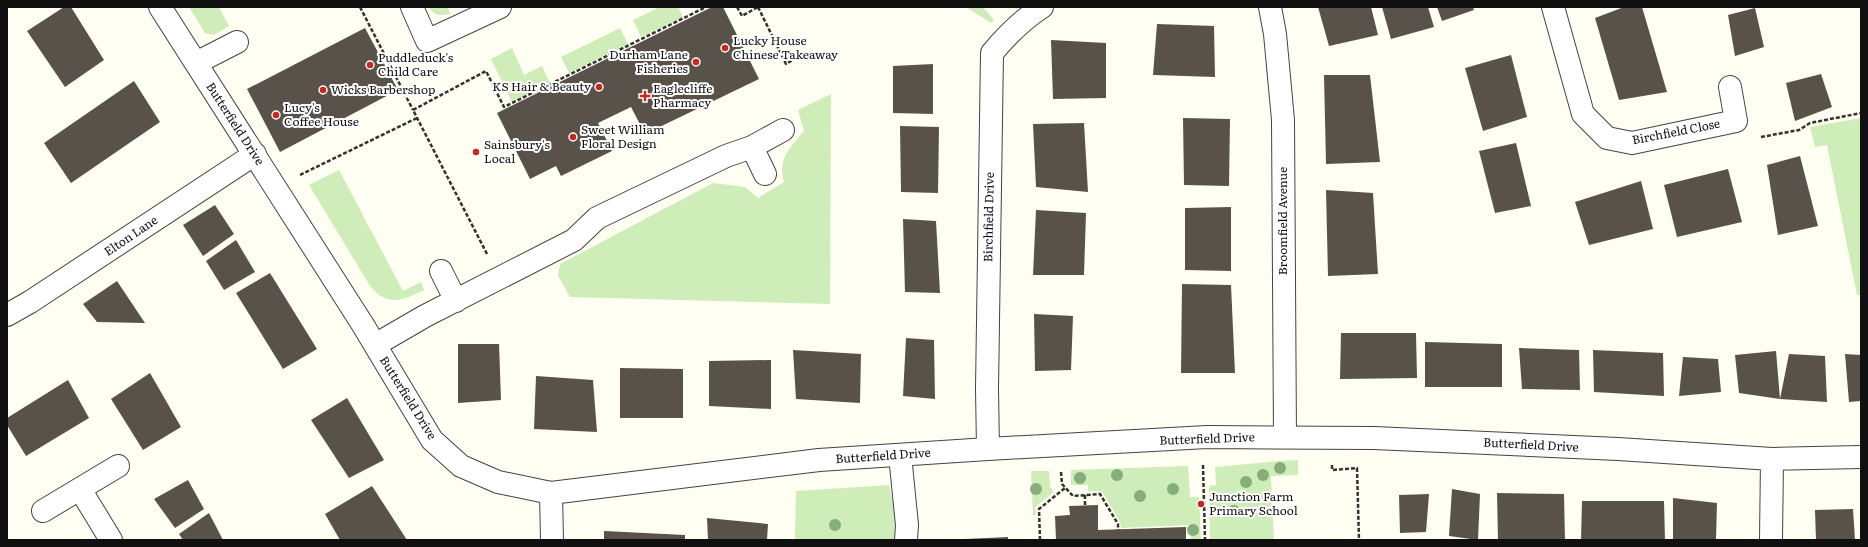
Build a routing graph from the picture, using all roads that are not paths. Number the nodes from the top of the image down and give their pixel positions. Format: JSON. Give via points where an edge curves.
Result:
{"nodes":[{"id":1,"x":160,"y":7,"type":"edge"},
{"id":2,"x":412,"y":7,"type":"edge"},
{"id":3,"x":500,"y":7,"type":"edge"},
{"id":4,"x":1042,"y":7,"type":"edge"},
{"id":5,"x":1270,"y":7,"type":"edge"},
{"id":6,"x":1553,"y":7,"type":"edge"},
{"id":7,"x":237,"y":42,"type":"dead end"},
{"id":8,"x":196,"y":63,"type":"junction"},
{"id":9,"x":1730,"y":87,"type":"dead end"},
{"id":10,"x":784,"y":130,"type":"dead end"},
{"id":11,"x":752,"y":147,"type":"junction"},
{"id":12,"x":254,"y":154,"type":"junction"},
{"id":13,"x":765,"y":174,"type":"dead end"},
{"id":14,"x":441,"y":271,"type":"dead end"},
{"id":15,"x":456,"y":301,"type":"junction"},
{"id":16,"x":7,"y":316,"type":"edge"},
{"id":17,"x":375,"y":345,"type":"junction"},
{"id":18,"x":1285,"y":437,"type":"junction"},
{"id":19,"x":988,"y":449,"type":"junction"},
{"id":20,"x":900,"y":455,"type":"junction"},
{"id":21,"x":1861,"y":457,"type":"edge"},
{"id":22,"x":1772,"y":459,"type":"junction"},
{"id":23,"x":118,"y":466,"type":"dead end"},
{"id":24,"x":80,"y":489,"type":"junction"},
{"id":25,"x":551,"y":493,"type":"junction"},
{"id":26,"x":43,"y":511,"type":"dead end"},
{"id":27,"x":111,"y":540,"type":"edge"},
{"id":28,"x":552,"y":540,"type":"edge"},
{"id":29,"x":906,"y":540,"type":"edge"},
{"id":30,"x":1771,"y":540,"type":"edge"}],
"edges":[{"from":1,"to":8,"type":"street","name":"Butterfield Drive"},
{"from":2,"to":3,"type":"street","via":[[427,41]]},
{"from":4,"to":19,"type":"street","name":"Birchfield Drive","via":[[1011,30],[992,53]]},
{"from":5,"to":18,"type":"street","name":"Broomfield Avenue","via":[[1283,120]]},
{"from":6,"to":9,"type":"street","name":"Birchfield Close","via":[[1583,114],[1606,138],[1632,143],[1736,121]]},
{"from":7,"to":8,"type":"street"},
{"from":8,"to":12,"type":"street","name":"Butterfield Drive"},
{"from":10,"to":11,"type":"street"},
{"from":11,"to":13,"type":"street"},
{"from":11,"to":15,"type":"street","via":[[726,156],[597,218],[574,240]]},
{"from":12,"to":16,"type":"street","name":"Elton Lane"},
{"from":12,"to":17,"type":"street","name":"Butterfield Drive"},
{"from":14,"to":15,"type":"street"},
{"from":15,"to":17,"type":"street"},
{"from":17,"to":25,"type":"street","name":"Butterfield Drive","via":[[432,440],[461,466],[498,482]]},
{"from":18,"to":19,"type":"street","name":"Butterfield Drive","via":[[1208,437]]},
{"from":18,"to":22,"type":"street","name":"Butterfield Drive","via":[[1374,438]]},
{"from":19,"to":20,"type":"street","name":"Butterfield Drive"},
{"from":20,"to":25,"type":"street","name":"Butterfield Drive","via":[[819,460]]},
{"from":20,"to":29,"type":"street"},
{"from":21,"to":22,"type":"street","name":"Butterfield Drive"},
{"from":22,"to":30,"type":"street"},
{"from":23,"to":24,"type":"street"},
{"from":24,"to":26,"type":"street"},
{"from":24,"to":27,"type":"street"},
{"from":25,"to":28,"type":"street"}]}
